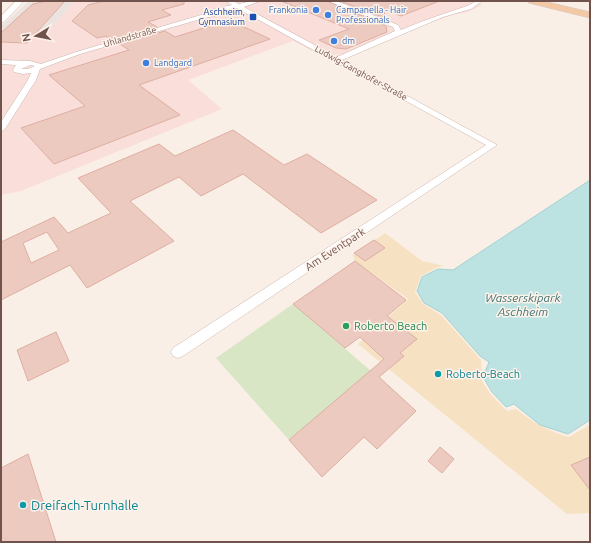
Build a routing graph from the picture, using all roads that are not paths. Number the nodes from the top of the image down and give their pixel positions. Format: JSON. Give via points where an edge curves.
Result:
{"nodes":[{"id":1,"x":20,"y":1,"type":"edge"},
{"id":2,"x":229,"y":1,"type":"edge"},
{"id":3,"x":258,"y":1,"type":"edge"},
{"id":4,"x":331,"y":1,"type":"edge"},
{"id":5,"x":479,"y":1,"type":"edge"},
{"id":6,"x":532,"y":1,"type":"edge"},
{"id":7,"x":239,"y":6,"type":"junction"},
{"id":8,"x":590,"y":15,"type":"edge"},
{"id":9,"x":1,"y":20,"type":"edge"},
{"id":10,"x":396,"y":29,"type":"junction"},
{"id":11,"x":336,"y":60,"type":"junction"},
{"id":12,"x":1,"y":62,"type":"edge"},
{"id":13,"x":26,"y":63,"type":"junction"},
{"id":14,"x":1,"y":66,"type":"edge"},
{"id":15,"x":36,"y":66,"type":"junction"},
{"id":16,"x":20,"y":70,"type":"junction"},
{"id":17,"x":28,"y":85,"type":"junction"},
{"id":18,"x":1,"y":130,"type":"edge"},
{"id":19,"x":492,"y":145,"type":"joint"},
{"id":20,"x":178,"y":352,"type":"dead end"}],
"edges":[{"from":1,"to":9,"type":"street"},
{"from":2,"to":7,"type":"street","name":"Ludwig-Ganghofer-Straße"},
{"from":3,"to":7,"type":"street","name":"Uhlandstraße"},
{"from":4,"to":10,"type":"street"},
{"from":5,"to":10,"type":"street","via":[[469,8],[418,25]]},
{"from":6,"to":8,"type":"main road"},
{"from":7,"to":11,"type":"street","name":"Ludwig-Ganghofer-Straße"},
{"from":7,"to":15,"type":"street","name":"Uhlandstraße","via":[[233,10],[211,14]]},
{"from":10,"to":11,"type":"street"},
{"from":11,"to":19,"type":"street","name":"Ludwig-Ganghofer-Straße"},
{"from":12,"to":13,"type":"street","name":"Uhlandstraße"},
{"from":13,"to":15,"type":"street","name":"Uhlandstraße"},
{"from":13,"to":16,"type":"street","via":[[19,66]]},
{"from":14,"to":16,"type":"street","name":"Uhlandstraße"},
{"from":15,"to":16,"type":"street","name":"Uhlandstraße"},
{"from":15,"to":17,"type":"street","via":[[34,77]]},
{"from":16,"to":17,"type":"street"},
{"from":17,"to":18,"type":"street"},
{"from":19,"to":20,"type":"street","name":"Am Eventpark"}]}
